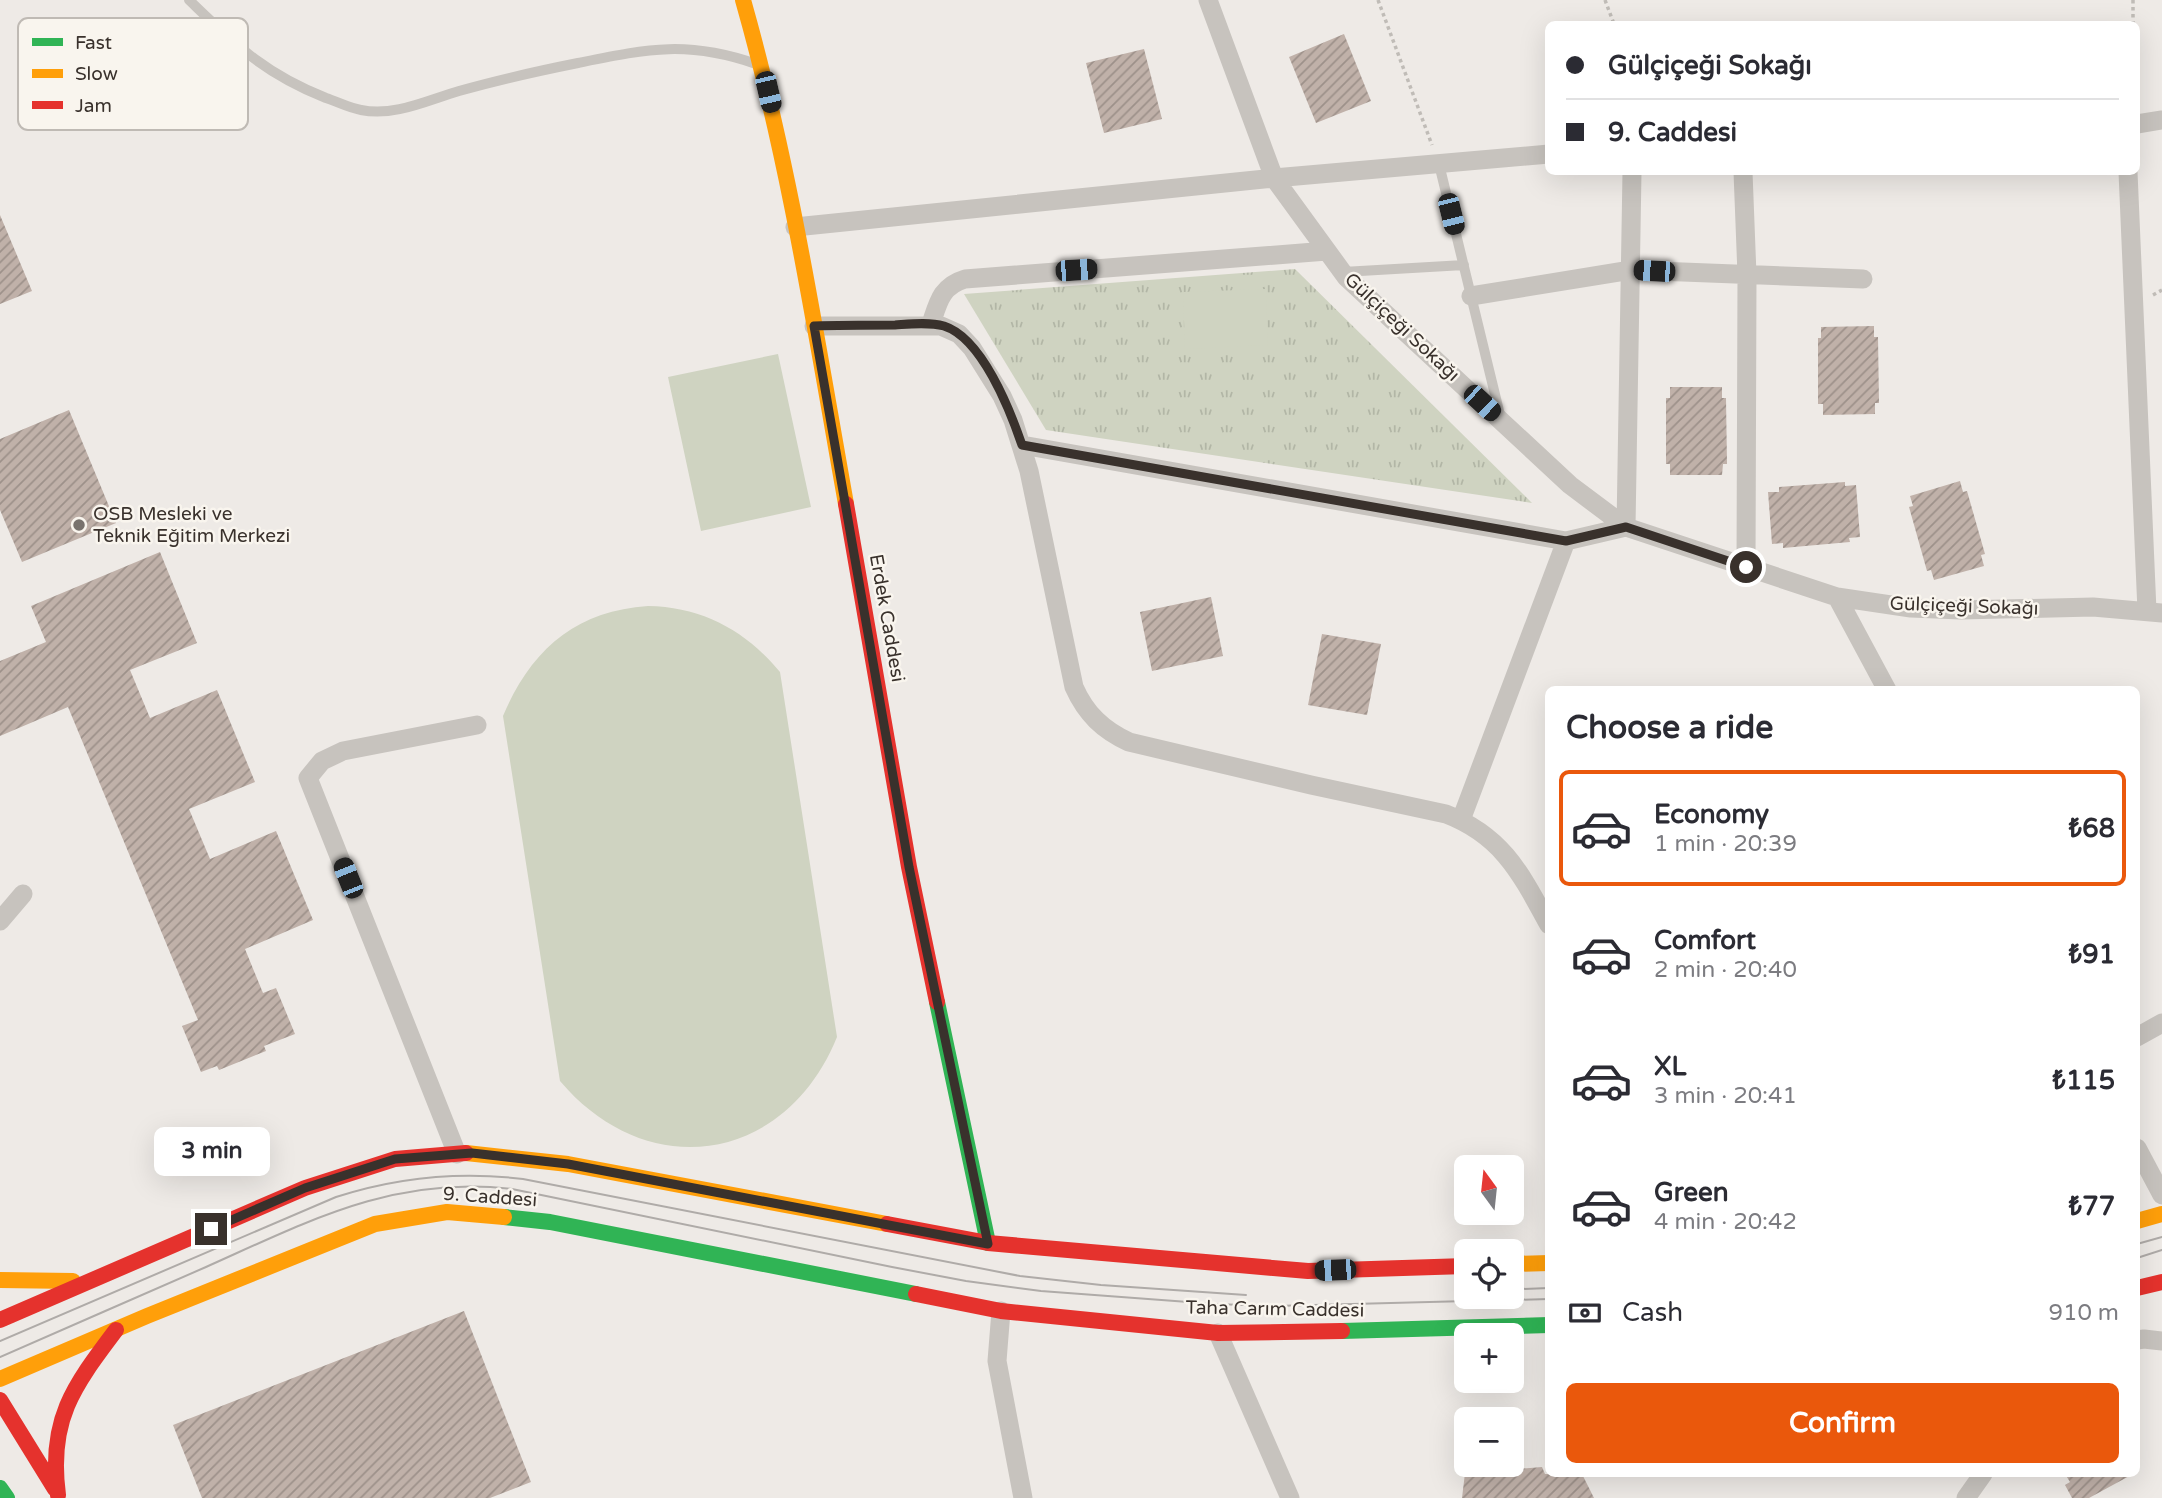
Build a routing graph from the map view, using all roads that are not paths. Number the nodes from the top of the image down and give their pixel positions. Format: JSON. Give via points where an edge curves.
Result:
{"nodes":[{"id":1,"x":189,"y":0,"type":"edge"},
{"id":2,"x":743,"y":0,"type":"edge"},
{"id":3,"x":1208,"y":0,"type":"edge"},
{"id":4,"x":207,"y":18,"type":"edge"},
{"id":5,"x":248,"y":55,"type":"edge"},
{"id":6,"x":762,"y":66,"type":"junction"},
{"id":7,"x":2162,"y":120,"type":"edge"},
{"id":8,"x":2140,"y":124,"type":"edge"},
{"id":9,"x":1545,"y":154,"type":"edge"},
{"id":10,"x":1439,"y":164,"type":"junction"},
{"id":11,"x":1632,"y":175,"type":"edge"},
{"id":12,"x":1743,"y":175,"type":"edge"},
{"id":13,"x":2128,"y":175,"type":"edge"},
{"id":14,"x":1274,"y":178,"type":"junction"},
{"id":15,"x":795,"y":227,"type":"junction"},
{"id":16,"x":1327,"y":251,"type":"junction"},
{"id":17,"x":1464,"y":265,"type":"junction"},
{"id":18,"x":1631,"y":270,"type":"junction"},
{"id":19,"x":1342,"y":272,"type":"junction"},
{"id":20,"x":1747,"y":275,"type":"junction"},
{"id":21,"x":1863,"y":279,"type":"dead end"},
{"id":22,"x":1471,"y":296,"type":"junction"},
{"id":23,"x":931,"y":324,"type":"junction"},
{"id":24,"x":814,"y":326,"type":"junction"},
{"id":25,"x":1501,"y":421,"type":"junction"},
{"id":26,"x":1022,"y":445,"type":"junction"},
{"id":27,"x":1626,"y":527,"type":"junction"},
{"id":28,"x":1566,"y":541,"type":"junction"},
{"id":29,"x":1746,"y":567,"type":"junction"},
{"id":30,"x":1837,"y":597,"type":"junction"},
{"id":31,"x":2155,"y":612,"type":"edge"},
{"id":32,"x":1885,"y":686,"type":"edge"},
{"id":33,"x":477,"y":725,"type":"dead end"},
{"id":34,"x":1461,"y":820,"type":"junction"},
{"id":35,"x":23,"y":894,"type":"dead end"},
{"id":36,"x":1545,"y":918,"type":"edge"},
{"id":37,"x":0,"y":922,"type":"edge"},
{"id":38,"x":2162,"y":1023,"type":"edge"},
{"id":39,"x":2140,"y":1035,"type":"edge"},
{"id":40,"x":457,"y":1154,"type":"junction"},
{"id":41,"x":2140,"y":1154,"type":"edge"},
{"id":42,"x":2162,"y":1195,"type":"edge"},
{"id":43,"x":2162,"y":1214,"type":"edge"},
{"id":44,"x":2140,"y":1220,"type":"edge"},
{"id":45,"x":988,"y":1244,"type":"junction"},
{"id":46,"x":1545,"y":1263,"type":"edge"},
{"id":47,"x":1524,"y":1264,"type":"edge"},
{"id":48,"x":1454,"y":1266,"type":"edge"},
{"id":49,"x":0,"y":1280,"type":"edge"},
{"id":50,"x":93,"y":1280,"type":"junction"},
{"id":51,"x":2162,"y":1282,"type":"edge"},
{"id":52,"x":2140,"y":1287,"type":"edge"},
{"id":53,"x":1001,"y":1311,"type":"junction"},
{"id":54,"x":0,"y":1320,"type":"edge"},
{"id":55,"x":1545,"y":1325,"type":"edge"},
{"id":56,"x":117,"y":1329,"type":"junction"},
{"id":57,"x":1218,"y":1333,"type":"junction"},
{"id":58,"x":2140,"y":1340,"type":"edge"},
{"id":59,"x":2162,"y":1341,"type":"edge"},
{"id":60,"x":0,"y":1379,"type":"edge"},
{"id":61,"x":0,"y":1400,"type":"edge"},
{"id":62,"x":1981,"y":1477,"type":"edge"},
{"id":63,"x":0,"y":1488,"type":"edge"},
{"id":64,"x":59,"y":1497,"type":"edge"},
{"id":65,"x":7,"y":1498,"type":"edge"},
{"id":66,"x":1023,"y":1498,"type":"edge"},
{"id":67,"x":1290,"y":1498,"type":"edge"},
{"id":68,"x":1966,"y":1498,"type":"edge"}],
"edges":[{"from":1,"to":4,"type":"lane"},
{"from":2,"to":6,"type":"main road","name":"Erdek Caddesi"},
{"from":3,"to":14,"type":"street","name":"Gülçiçeği Sokağı"},
{"from":5,"to":6,"type":"lane","via":[[311,92],[363,111],[398,109],[498,80],[642,50],[712,51]]},
{"from":6,"to":15,"type":"main road","name":"Erdek Caddesi"},
{"from":7,"to":8,"type":"street"},
{"from":9,"to":10,"type":"street"},
{"from":10,"to":14,"type":"street"},
{"from":10,"to":17,"type":"lane"},
{"from":11,"to":18,"type":"street"},
{"from":12,"to":20,"type":"street"},
{"from":13,"to":31,"type":"street"},
{"from":14,"to":15,"type":"street"},
{"from":14,"to":16,"type":"street","name":"Gülçiçeği Sokağı"},
{"from":15,"to":24,"type":"main road","name":"Erdek Caddesi"},
{"from":16,"to":19,"type":"street","name":"Gülçiçeği Sokağı"},
{"from":16,"to":23,"type":"street","via":[[965,279],[944,292]]},
{"from":17,"to":19,"type":"lane"},
{"from":17,"to":22,"type":"lane"},
{"from":18,"to":20,"type":"street"},
{"from":18,"to":22,"type":"street"},
{"from":18,"to":27,"type":"street"},
{"from":19,"to":25,"type":"street","name":"Gülçiçeği Sokağı"},
{"from":20,"to":21,"type":"street"},
{"from":20,"to":29,"type":"street"},
{"from":22,"to":25,"type":"lane"},
{"from":23,"to":24,"type":"street"},
{"from":23,"to":26,"type":"street","via":[[951,329],[967,341],[1002,396]]},
{"from":24,"to":45,"type":"main road","name":"Erdek Caddesi","via":[[909,867]]},
{"from":25,"to":27,"type":"street","name":"Gülçiçeği Sokağı","via":[[1570,485]]},
{"from":26,"to":28,"type":"street"},
{"from":26,"to":34,"type":"street","via":[[1074,687],[1087,711],[1106,730],[1129,742]]},
{"from":27,"to":28,"type":"street"},
{"from":27,"to":29,"type":"street","name":"Gülçiçeği Sokağı"},
{"from":28,"to":34,"type":"street"},
{"from":29,"to":30,"type":"street","name":"Gülçiçeği Sokağı"},
{"from":30,"to":31,"type":"street","name":"Gülçiçeği Sokağı","via":[[1911,608],[2093,607]]},
{"from":30,"to":32,"type":"street"},
{"from":33,"to":40,"type":"street","via":[[343,751],[322,761],[308,778]]},
{"from":34,"to":36,"type":"street","via":[[1504,851]]},
{"from":35,"to":37,"type":"street"},
{"from":38,"to":39,"type":"street"},
{"from":40,"to":45,"type":"main road","name":"9. Caddesi","via":[[568,1164]]},
{"from":40,"to":50,"type":"main road","name":"9. Caddesi","via":[[395,1159],[305,1188]]},
{"from":41,"to":42,"type":"street"},
{"from":43,"to":44,"type":"main road"},
{"from":45,"to":48,"type":"main road","name":"Taha Carım Caddesi","via":[[1308,1271]]},
{"from":46,"to":47,"type":"main road"},
{"from":49,"to":50,"type":"main road"},
{"from":50,"to":54,"type":"main road","name":"9. Caddesi"},
{"from":51,"to":52,"type":"main road"},
{"from":53,"to":56,"type":"main road","name":"9. Caddesi","via":[[550,1222],[447,1212],[375,1224]]},
{"from":53,"to":57,"type":"main road","name":"Taha Carım Caddesi"},
{"from":53,"to":66,"type":"street","via":[[997,1361]]},
{"from":55,"to":57,"type":"main road","name":"Taha Carım Caddesi"},
{"from":56,"to":60,"type":"main road","name":"9. Caddesi"},
{"from":56,"to":64,"type":"main road","via":[[78,1381],[63,1411],[54,1458]]},
{"from":57,"to":67,"type":"street"},
{"from":58,"to":59,"type":"street"},
{"from":61,"to":64,"type":"main road"},
{"from":62,"to":68,"type":"street"},
{"from":63,"to":65,"type":"main road"}]}
